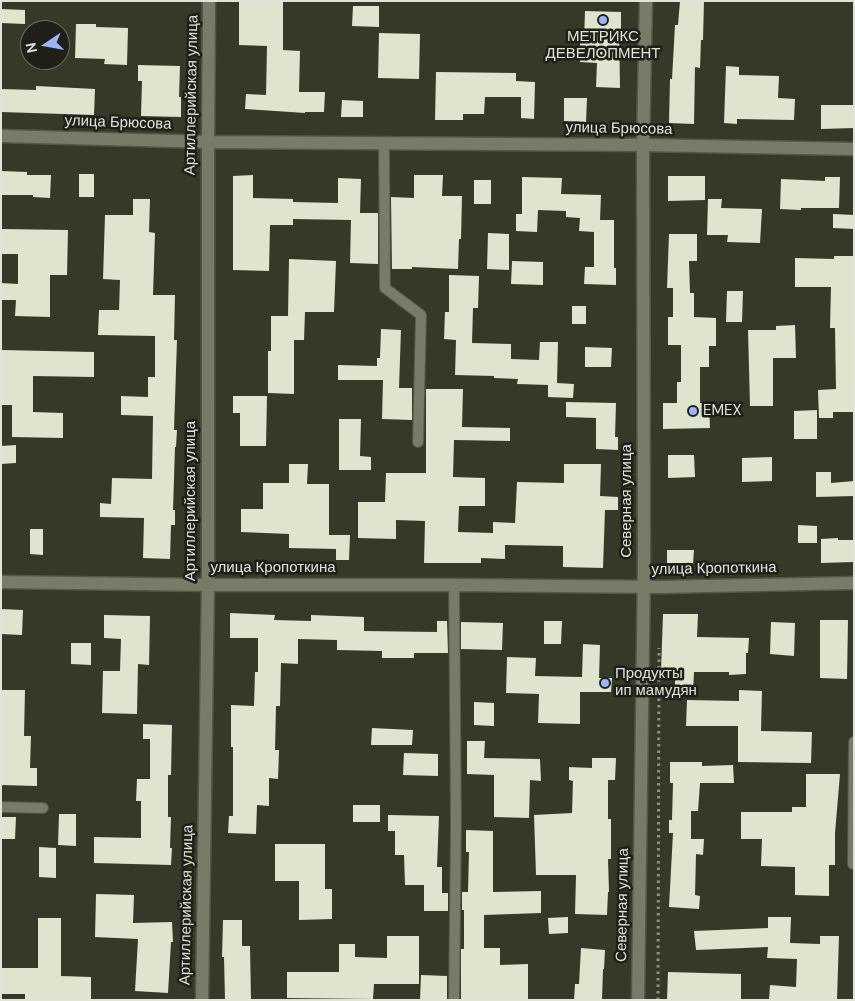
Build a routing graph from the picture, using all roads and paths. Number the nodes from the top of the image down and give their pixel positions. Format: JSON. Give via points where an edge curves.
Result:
{"nodes":[{"id":1,"x":209,"y":1,"type":"edge"},
{"id":2,"x":646,"y":1,"type":"edge"},
{"id":3,"x":1,"y":136,"type":"edge"},
{"id":4,"x":208,"y":142,"type":"junction"},
{"id":5,"x":384,"y":144,"type":"junction"},
{"id":6,"x":643,"y":145,"type":"junction"},
{"id":7,"x":854,"y":149,"type":"edge"},
{"id":8,"x":418,"y":442,"type":"dead end"},
{"id":9,"x":1,"y":582,"type":"edge"},
{"id":10,"x":854,"y":583,"type":"edge"},
{"id":11,"x":208,"y":585,"type":"junction"},
{"id":12,"x":454,"y":585,"type":"junction"},
{"id":13,"x":643,"y":587,"type":"junction"},
{"id":14,"x":659,"y":694,"type":"dead end"},
{"id":15,"x":854,"y":742,"type":"edge"},
{"id":16,"x":1,"y":807,"type":"edge"},
{"id":17,"x":43,"y":808,"type":"dead end"},
{"id":18,"x":853,"y":864,"type":"edge"},
{"id":19,"x":202,"y":1000,"type":"edge"},
{"id":20,"x":454,"y":1000,"type":"edge"},
{"id":21,"x":638,"y":1000,"type":"edge"},
{"id":22,"x":658,"y":1000,"type":"edge"}],
"edges":[{"from":1,"to":4,"type":"street","name":"Артиллерийская улица"},
{"from":2,"to":6,"type":"street","name":"Северная улица"},
{"from":3,"to":4,"type":"street","name":"улица Брюсова"},
{"from":4,"to":5,"type":"street","name":"улица Брюсова"},
{"from":4,"to":11,"type":"street","name":"Артиллерийская улица"},
{"from":5,"to":6,"type":"street","name":"улица Брюсова"},
{"from":5,"to":8,"type":"lane","via":[[385,288],[421,315]]},
{"from":6,"to":7,"type":"street","name":"улица Брюсова"},
{"from":6,"to":13,"type":"street","name":"Северная улица"},
{"from":9,"to":11,"type":"street","name":"улица Кропоткина"},
{"from":10,"to":13,"type":"street","name":"улица Кропоткина"},
{"from":11,"to":12,"type":"street","name":"улица Кропоткина"},
{"from":11,"to":19,"type":"street","name":"Артиллерийская улица"},
{"from":12,"to":13,"type":"street","name":"улица Кропоткина"},
{"from":12,"to":20,"type":"lane"},
{"from":13,"to":21,"type":"street","name":"Северная улица"},
{"from":14,"to":22,"type":"path"},
{"from":15,"to":18,"type":"lane"},
{"from":16,"to":17,"type":"lane"}]}
